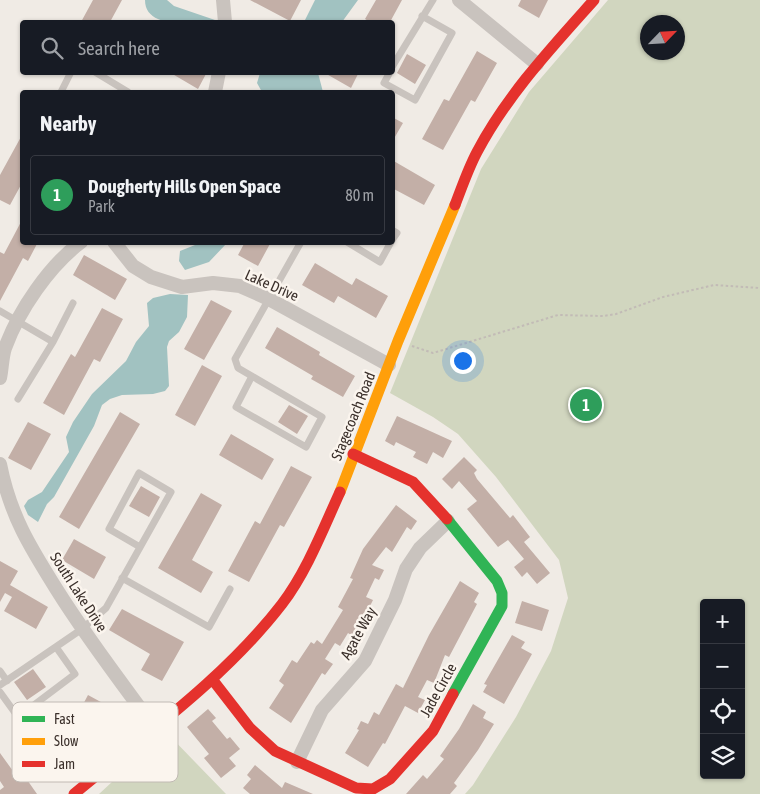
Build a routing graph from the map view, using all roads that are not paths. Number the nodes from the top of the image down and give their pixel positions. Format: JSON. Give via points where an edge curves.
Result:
{"nodes":[{"id":1,"x":223,"y":0,"type":"edge"},
{"id":2,"x":434,"y":0,"type":"edge"},
{"id":3,"x":459,"y":0,"type":"edge"},
{"id":4,"x":594,"y":0,"type":"edge"},
{"id":5,"x":422,"y":16,"type":"junction"},
{"id":6,"x":225,"y":20,"type":"edge"},
{"id":7,"x":395,"y":63,"type":"edge"},
{"id":8,"x":537,"y":64,"type":"junction"},
{"id":9,"x":70,"y":75,"type":"edge"},
{"id":10,"x":100,"y":75,"type":"edge"},
{"id":11,"x":218,"y":75,"type":"edge"},
{"id":12,"x":388,"y":75,"type":"edge"},
{"id":13,"x":62,"y":90,"type":"edge"},
{"id":14,"x":125,"y":90,"type":"edge"},
{"id":15,"x":215,"y":90,"type":"edge"},
{"id":16,"x":77,"y":245,"type":"edge"},
{"id":17,"x":116,"y":245,"type":"edge"},
{"id":18,"x":299,"y":245,"type":"edge"},
{"id":19,"x":352,"y":245,"type":"edge"},
{"id":20,"x":390,"y":245,"type":"edge"},
{"id":21,"x":269,"y":299,"type":"junction"},
{"id":22,"x":73,"y":303,"type":"dead end"},
{"id":23,"x":0,"y":312,"type":"edge"},
{"id":24,"x":19,"y":322,"type":"junction"},
{"id":25,"x":53,"y":342,"type":"junction"},
{"id":26,"x":389,"y":365,"type":"junction"},
{"id":27,"x":252,"y":376,"type":"junction"},
{"id":28,"x":0,"y":378,"type":"edge"},
{"id":29,"x":18,"y":399,"type":"dead end"},
{"id":30,"x":353,"y":454,"type":"junction"},
{"id":31,"x":0,"y":464,"type":"edge"},
{"id":32,"x":448,"y":521,"type":"junction"},
{"id":33,"x":140,"y":547,"type":"junction"},
{"id":34,"x":122,"y":578,"type":"junction"},
{"id":35,"x":230,"y":589,"type":"dead end"},
{"id":36,"x":82,"y":629,"type":"junction"},
{"id":37,"x":56,"y":646,"type":"junction"},
{"id":38,"x":0,"y":671,"type":"edge"},
{"id":39,"x":212,"y":679,"type":"junction"},
{"id":40,"x":7,"y":681,"type":"junction"},
{"id":41,"x":0,"y":685,"type":"edge"},
{"id":42,"x":0,"y":692,"type":"edge"},
{"id":43,"x":37,"y":702,"type":"edge"},
{"id":44,"x":136,"y":702,"type":"edge"},
{"id":45,"x":178,"y":707,"type":"edge"},
{"id":46,"x":12,"y":708,"type":"edge"},
{"id":47,"x":297,"y":762,"type":"junction"},
{"id":48,"x":88,"y":782,"type":"edge"},
{"id":49,"x":74,"y":794,"type":"edge"}],
"edges":[{"from":1,"to":6,"type":"street"},
{"from":2,"to":5,"type":"lane"},
{"from":3,"to":8,"type":"street"},
{"from":4,"to":8,"type":"street","name":"Stagecoach Road"},
{"from":5,"to":7,"type":"lane"},
{"from":5,"to":12,"type":"lane","via":[[452,33],[415,100],[384,83]]},
{"from":8,"to":26,"type":"street","name":"Stagecoach Road","via":[[504,108],[478,152]]},
{"from":9,"to":13,"type":"lane"},
{"from":10,"to":14,"type":"lane"},
{"from":11,"to":15,"type":"street"},
{"from":16,"to":24,"type":"street","via":[[35,291]]},
{"from":17,"to":21,"type":"street","name":"Lake Drive","via":[[133,266],[151,277],[182,287],[213,283],[240,286]]},
{"from":18,"to":21,"type":"lane"},
{"from":19,"to":20,"type":"lane","via":[[380,262]]},
{"from":21,"to":26,"type":"street","name":"Lake Drive"},
{"from":21,"to":27,"type":"lane","via":[[235,359],[238,368]]},
{"from":22,"to":25,"type":"lane"},
{"from":23,"to":24,"type":"lane"},
{"from":24,"to":25,"type":"lane"},
{"from":24,"to":28,"type":"street","via":[[5,349]]},
{"from":25,"to":29,"type":"lane"},
{"from":26,"to":30,"type":"street","name":"Stagecoach Road"},
{"from":27,"to":27,"type":"lane","via":[[322,417],[306,447],[236,407]]},
{"from":30,"to":32,"type":"street","name":"Jade Circle","via":[[413,482]]},
{"from":30,"to":39,"type":"street","name":"Stagecoach Road","via":[[315,546],[283,602],[248,644]]},
{"from":31,"to":36,"type":"street","name":"South Lake Drive","via":[[5,491],[23,536]]},
{"from":32,"to":47,"type":"street","name":"Agate Way","via":[[420,548],[406,569],[395,600],[365,661],[322,710]]},
{"from":32,"to":47,"type":"street","name":"Jade Circle","via":[[497,581],[502,593],[502,606],[434,731],[390,779],[373,790],[356,788]]},
{"from":33,"to":33,"type":"lane","via":[[171,492],[139,473],[110,529]]},
{"from":33,"to":34,"type":"lane"},
{"from":34,"to":35,"type":"lane","via":[[209,627]]},
{"from":34,"to":36,"type":"lane","via":[[106,608]]},
{"from":36,"to":37,"type":"lane"},
{"from":36,"to":44,"type":"street","name":"South Lake Drive"},
{"from":37,"to":40,"type":"lane"},
{"from":37,"to":43,"type":"lane","via":[[75,674]]},
{"from":38,"to":40,"type":"lane"},
{"from":39,"to":45,"type":"street","name":"Stagecoach Road"},
{"from":39,"to":47,"type":"street","name":"Jade Circle","via":[[261,741]]},
{"from":40,"to":41,"type":"lane"},
{"from":42,"to":46,"type":"lane"},
{"from":48,"to":49,"type":"street","name":"Stagecoach Road"}]}
